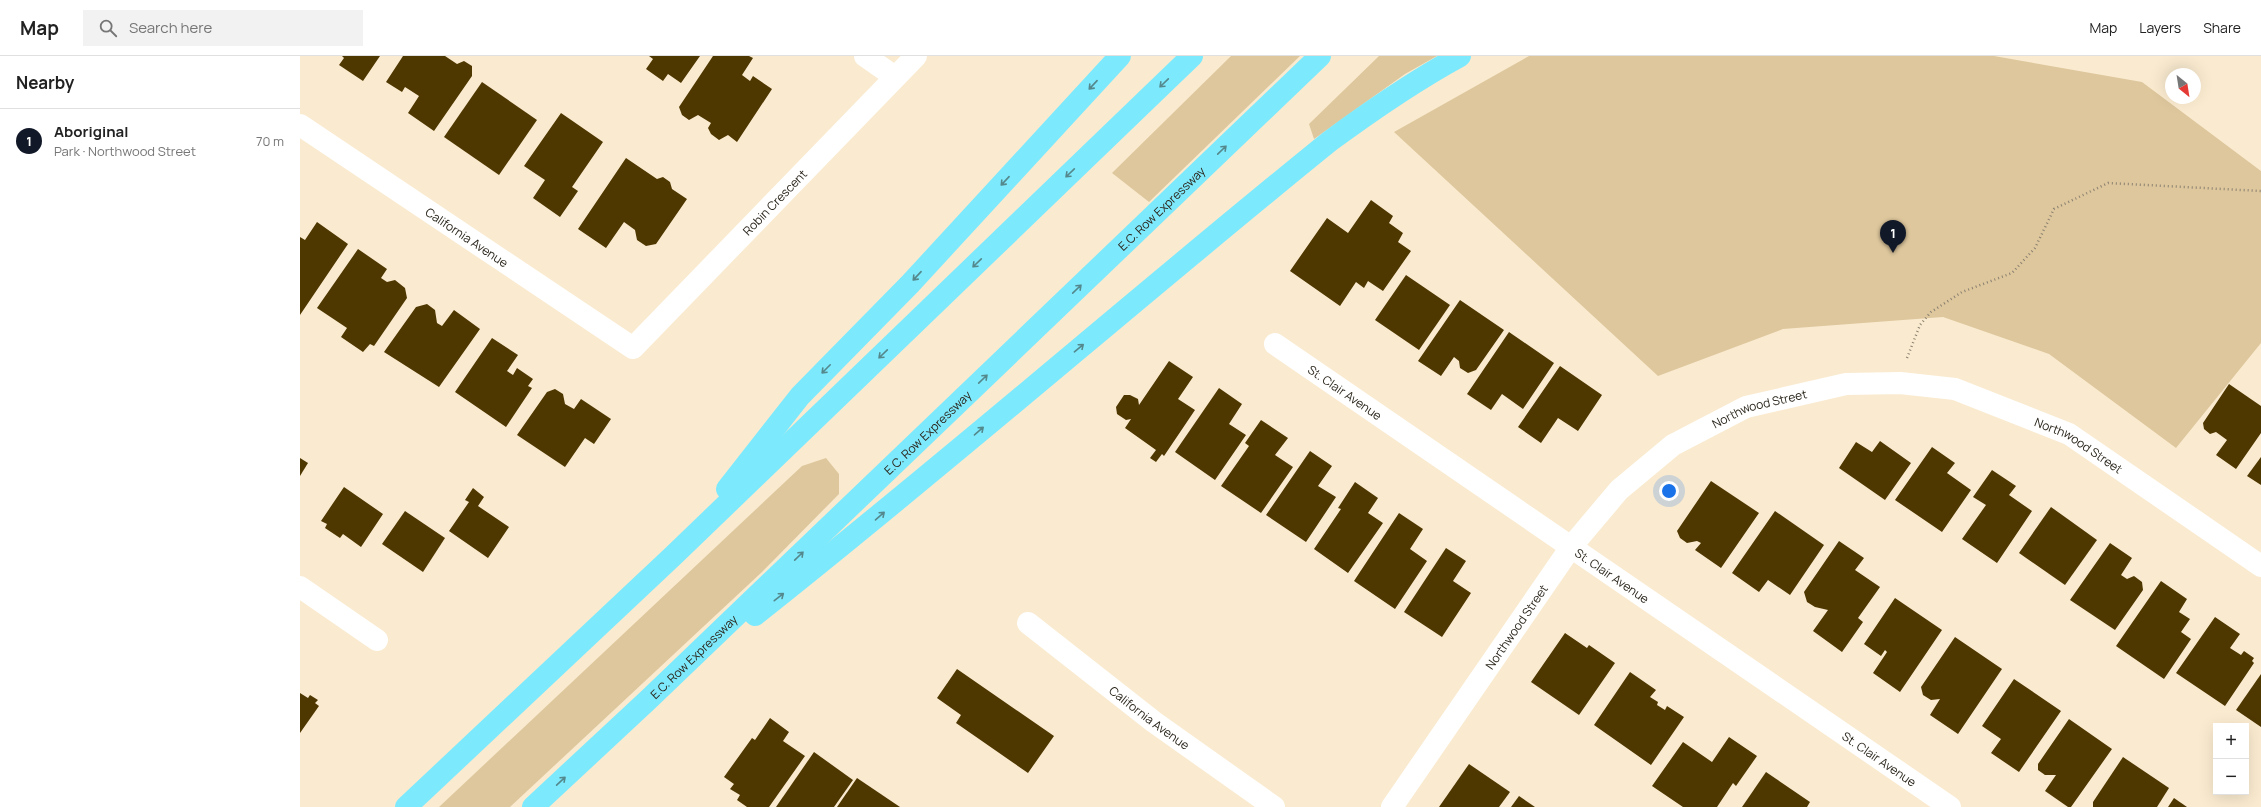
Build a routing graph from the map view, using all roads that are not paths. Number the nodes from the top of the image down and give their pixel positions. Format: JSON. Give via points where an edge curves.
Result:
{"nodes":[{"id":1,"x":865,"y":56,"type":"edge"},
{"id":2,"x":916,"y":56,"type":"edge"},
{"id":3,"x":1120,"y":56,"type":"edge"},
{"id":4,"x":1192,"y":56,"type":"edge"},
{"id":5,"x":1320,"y":56,"type":"edge"},
{"id":6,"x":1460,"y":56,"type":"edge"},
{"id":7,"x":895,"y":77,"type":"junction"},
{"id":8,"x":300,"y":125,"type":"edge"},
{"id":9,"x":1275,"y":344,"type":"dead end"},
{"id":10,"x":634,"y":348,"type":"joint"},
{"id":11,"x":1571,"y":547,"type":"junction"},
{"id":12,"x":674,"y":555,"type":"junction"},
{"id":13,"x":2261,"y":566,"type":"edge"},
{"id":14,"x":300,"y":587,"type":"edge"},
{"id":15,"x":1028,"y":623,"type":"dead end"},
{"id":16,"x":377,"y":640,"type":"dead end"},
{"id":17,"x":650,"y":699,"type":"junction"},
{"id":18,"x":406,"y":807,"type":"edge"},
{"id":19,"x":533,"y":807,"type":"edge"},
{"id":20,"x":1274,"y":807,"type":"edge"},
{"id":21,"x":1392,"y":807,"type":"edge"},
{"id":22,"x":1950,"y":807,"type":"edge"}],
"edges":[{"from":1,"to":7,"type":"street"},
{"from":2,"to":7,"type":"street","name":"Robin Crescent"},
{"from":3,"to":12,"type":"highway","one_way":true,"via":[[910,284],[800,396]]},
{"from":4,"to":12,"type":"highway","one_way":true},
{"from":17,"to":5,"type":"highway","name":"E.C. Row Expressway","one_way":true},
{"from":17,"to":6,"type":"highway","one_way":true,"via":[[874,521],[1330,141],[1378,106]]},
{"from":7,"to":10,"type":"street","name":"Robin Crescent"},
{"from":8,"to":10,"type":"street","name":"California Avenue"},
{"from":9,"to":11,"type":"street","name":"St. Clair Avenue"},
{"from":11,"to":13,"type":"street","name":"Northwood Street","via":[[1619,490],[1673,445],[1746,408],[1846,384],[1900,383],[1956,389],[2069,434]]},
{"from":11,"to":21,"type":"street","name":"Northwood Street"},
{"from":11,"to":22,"type":"street","name":"St. Clair Avenue"},
{"from":12,"to":18,"type":"highway"},
{"from":14,"to":16,"type":"street"},
{"from":15,"to":20,"type":"street","name":"California Avenue","via":[[1154,722]]},
{"from":19,"to":17,"type":"highway","name":"E.C. Row Expressway","one_way":true}]}
